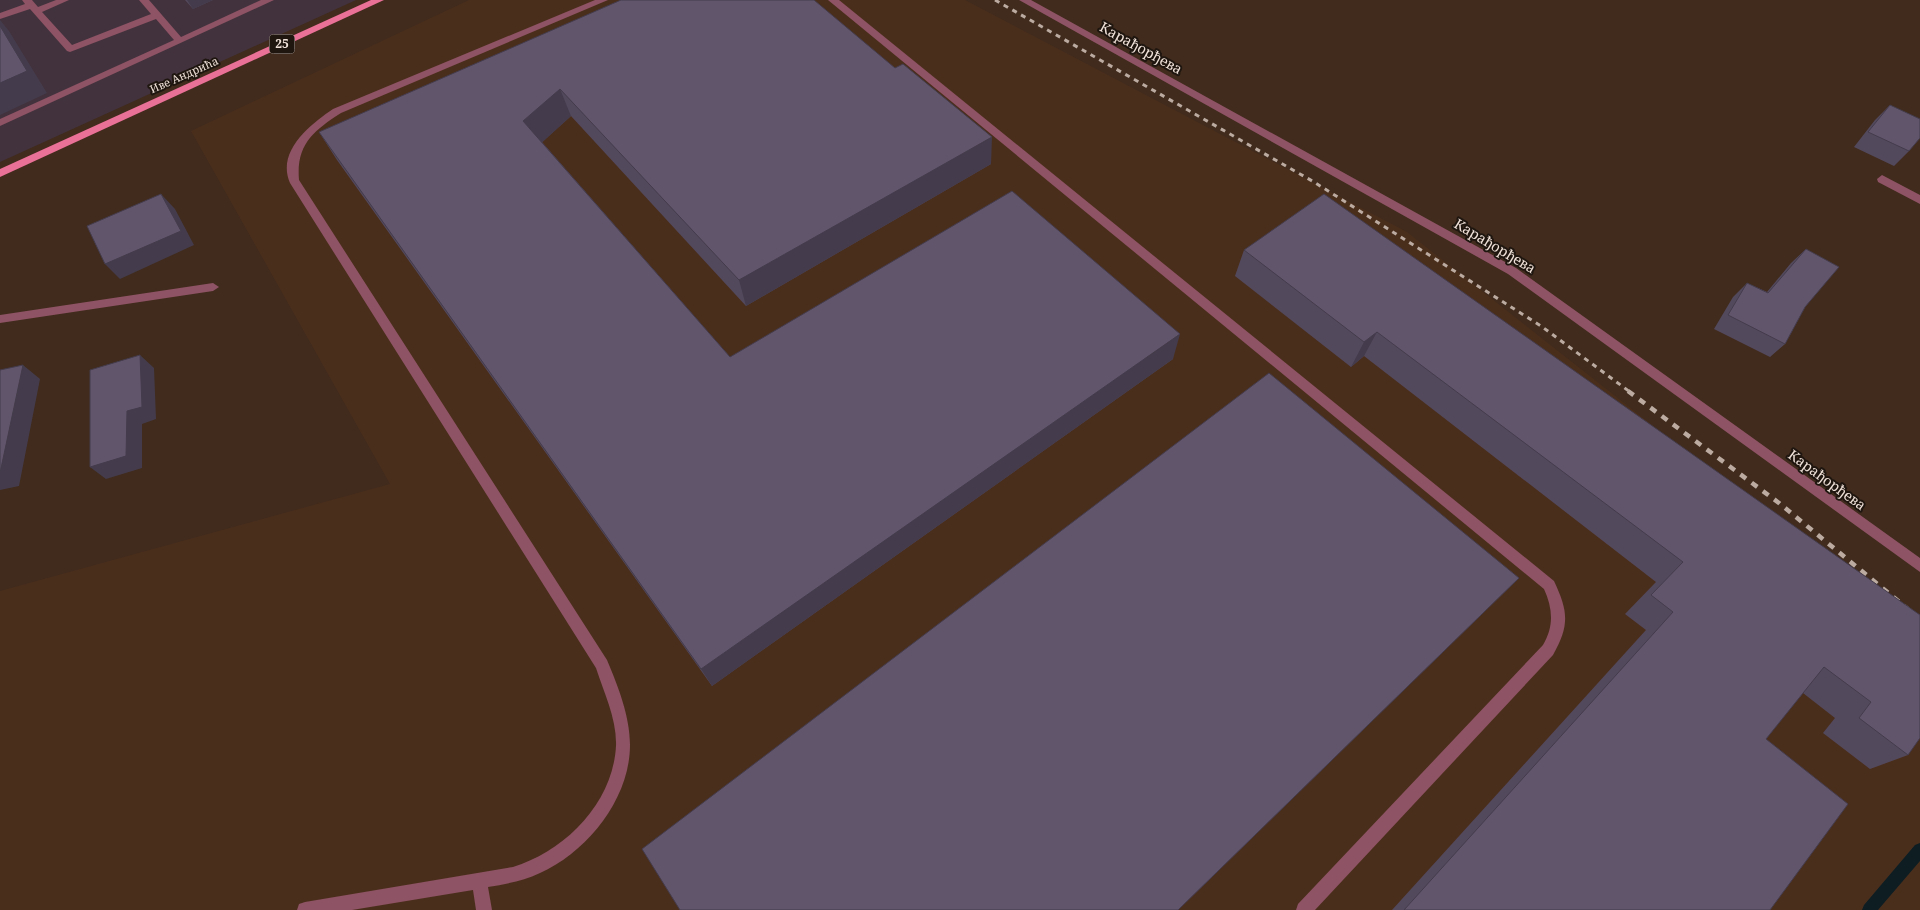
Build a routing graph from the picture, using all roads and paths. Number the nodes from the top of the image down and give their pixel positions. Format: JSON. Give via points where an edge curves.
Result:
{"nodes":[{"id":1,"x":64,"y":0,"type":"edge"},
{"id":2,"x":144,"y":0,"type":"edge"},
{"id":3,"x":269,"y":0,"type":"edge"},
{"id":4,"x":379,"y":0,"type":"edge"},
{"id":5,"x":603,"y":0,"type":"edge"},
{"id":6,"x":833,"y":0,"type":"edge"},
{"id":7,"x":1024,"y":0,"type":"edge"},
{"id":8,"x":31,"y":5,"type":"edge"},
{"id":9,"x":157,"y":15,"type":"junction"},
{"id":10,"x":0,"y":16,"type":"edge"},
{"id":11,"x":180,"y":41,"type":"junction"},
{"id":12,"x":0,"y":123,"type":"edge"},
{"id":13,"x":0,"y":173,"type":"edge"},
{"id":14,"x":1882,"y":179,"type":"dead end"},
{"id":15,"x":1920,"y":200,"type":"edge"},
{"id":16,"x":213,"y":287,"type":"dead end"},
{"id":17,"x":0,"y":319,"type":"edge"},
{"id":18,"x":1920,"y":566,"type":"edge"},
{"id":19,"x":479,"y":881,"type":"junction"},
{"id":20,"x":305,"y":910,"type":"edge"},
{"id":21,"x":484,"y":910,"type":"edge"},
{"id":22,"x":1304,"y":910,"type":"edge"}],
"edges":[{"from":1,"to":8,"type":"street"},
{"from":2,"to":9,"type":"street"},
{"from":3,"to":11,"type":"street"},
{"from":4,"to":13,"type":"main road","name":"Иве Андрића","number":"25"},
{"from":5,"to":19,"type":"street","via":[[337,111],[310,131],[294,156],[292,168],[294,180],[602,665],[621,724],[620,761],[611,793],[581,836],[538,866],[513,875]]},
{"from":6,"to":22,"type":"street","via":[[1549,584],[1560,620],[1557,636],[1548,650]]},
{"from":7,"to":18,"type":"street","name":"Карађорђева","via":[[1512,271]]},
{"from":8,"to":9,"type":"street","via":[[70,50]]},
{"from":8,"to":10,"type":"street"},
{"from":9,"to":11,"type":"street"},
{"from":11,"to":12,"type":"street"},
{"from":14,"to":15,"type":"street"},
{"from":16,"to":17,"type":"street"},
{"from":19,"to":20,"type":"street"},
{"from":19,"to":21,"type":"street"}]}
